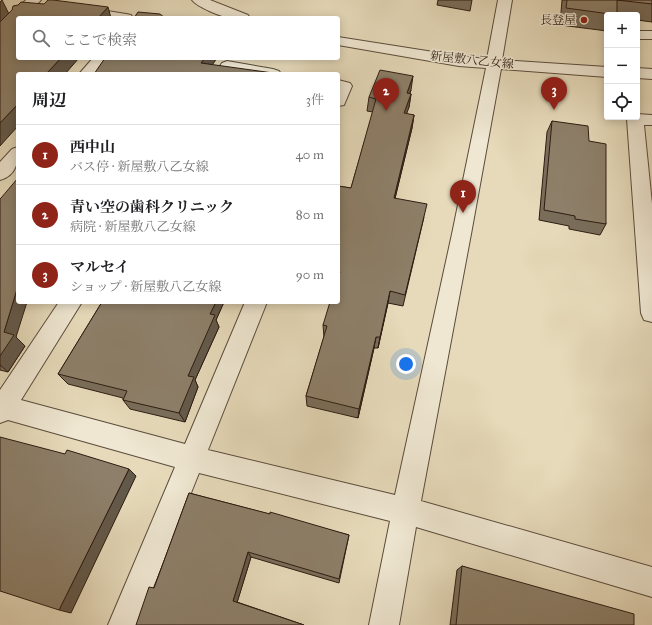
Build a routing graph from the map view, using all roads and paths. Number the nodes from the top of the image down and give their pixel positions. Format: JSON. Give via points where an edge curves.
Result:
{"nodes":[{"id":1,"x":200,"y":0,"type":"edge"},
{"id":2,"x":504,"y":0,"type":"edge"},
{"id":3,"x":37,"y":3,"type":"edge"},
{"id":4,"x":68,"y":9,"type":"edge"},
{"id":5,"x":20,"y":16,"type":"edge"},
{"id":6,"x":113,"y":16,"type":"edge"},
{"id":7,"x":238,"y":16,"type":"edge"},
{"id":8,"x":16,"y":19,"type":"edge"},
{"id":9,"x":0,"y":32,"type":"edge"},
{"id":10,"x":640,"y":35,"type":"edge"},
{"id":11,"x":652,"y":35,"type":"edge"},
{"id":12,"x":340,"y":41,"type":"edge"},
{"id":13,"x":99,"y":60,"type":"edge"},
{"id":14,"x":494,"y":63,"type":"junction"},
{"id":15,"x":89,"y":72,"type":"edge"},
{"id":16,"x":223,"y":72,"type":"edge"},
{"id":17,"x":262,"y":72,"type":"edge"},
{"id":18,"x":604,"y":72,"type":"edge"},
{"id":19,"x":640,"y":74,"type":"edge"},
{"id":20,"x":652,"y":74,"type":"edge"},
{"id":21,"x":340,"y":85,"type":"edge"},
{"id":22,"x":340,"y":96,"type":"edge"},
{"id":23,"x":652,"y":120,"type":"edge"},
{"id":24,"x":16,"y":155,"type":"edge"},
{"id":25,"x":0,"y":174,"type":"edge"},
{"id":26,"x":70,"y":304,"type":"edge"},
{"id":27,"x":255,"y":304,"type":"edge"},
{"id":28,"x":652,"y":313,"type":"edge"},
{"id":29,"x":1,"y":408,"type":"edge"},
{"id":30,"x":192,"y":459,"type":"junction"},
{"id":31,"x":405,"y":510,"type":"junction"},
{"id":32,"x":652,"y":582,"type":"edge"},
{"id":33,"x":122,"y":625,"type":"edge"},
{"id":34,"x":384,"y":625,"type":"edge"}],
"edges":[{"from":1,"to":7,"type":"street"},
{"from":2,"to":14,"type":"street"},
{"from":3,"to":5,"type":"street"},
{"from":4,"to":6,"type":"street"},
{"from":8,"to":9,"type":"street"},
{"from":10,"to":11,"type":"street"},
{"from":12,"to":14,"type":"street","name":"新屋敷八乙女線","via":[[459,61]]},
{"from":13,"to":15,"type":"street"},
{"from":14,"to":18,"type":"street","name":"新屋敷八乙女線"},
{"from":14,"to":31,"type":"street"},
{"from":16,"to":17,"type":"street","via":[[227,66]]},
{"from":19,"to":20,"type":"street"},
{"from":21,"to":22,"type":"street","via":[[344,86]]},
{"from":23,"to":28,"type":"street","via":[[635,119]]},
{"from":24,"to":25,"type":"street"},
{"from":26,"to":29,"type":"street"},
{"from":27,"to":30,"type":"street"},
{"from":29,"to":30,"type":"street"},
{"from":30,"to":31,"type":"street"},
{"from":30,"to":33,"type":"street"},
{"from":31,"to":32,"type":"street"},
{"from":31,"to":34,"type":"street"}]}
